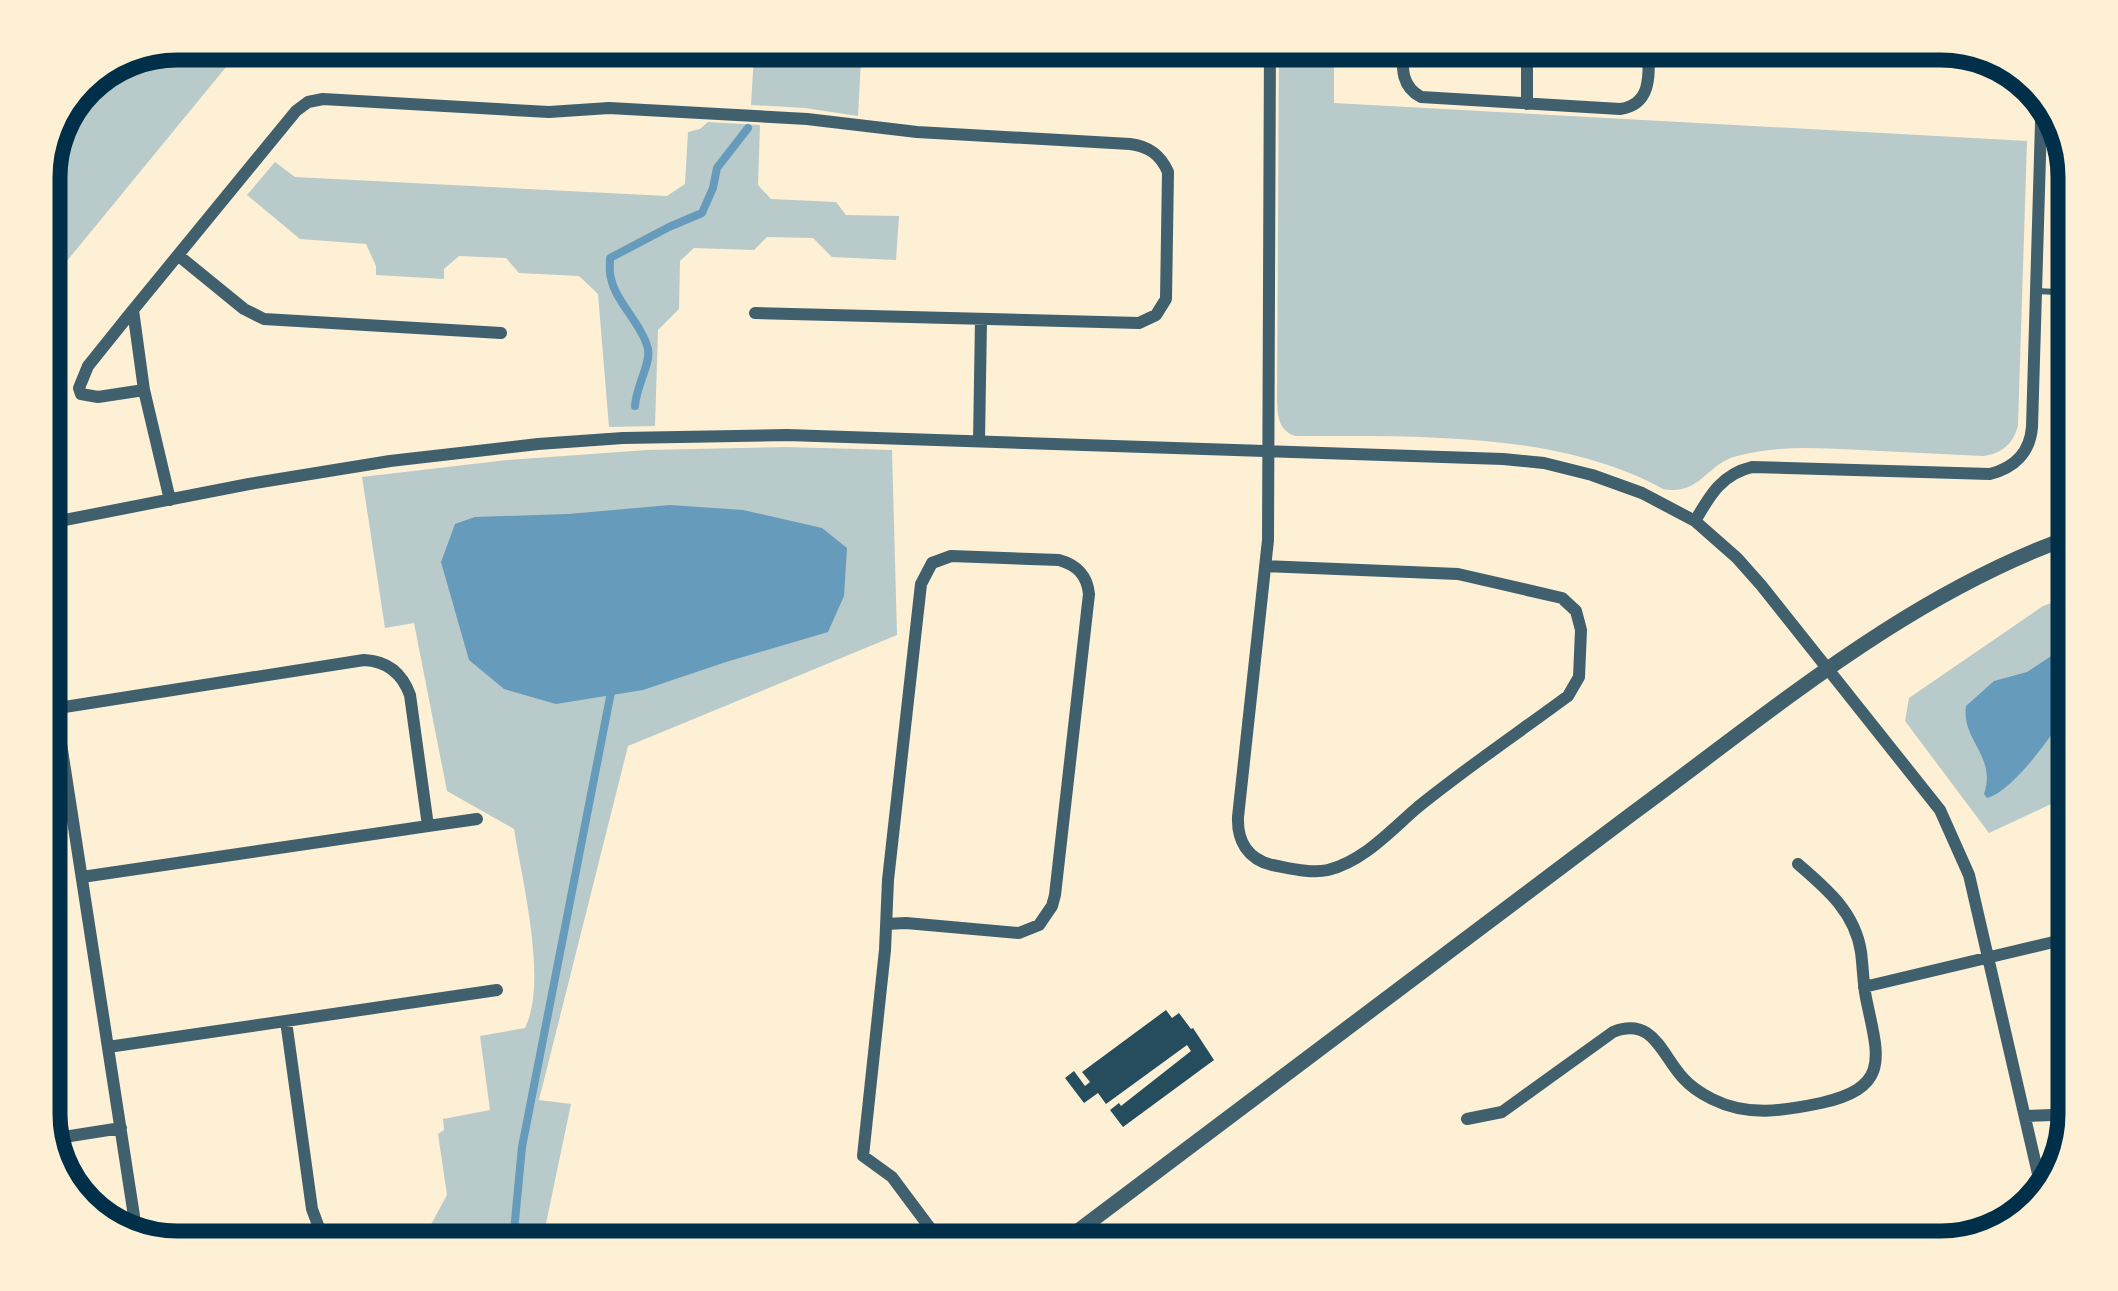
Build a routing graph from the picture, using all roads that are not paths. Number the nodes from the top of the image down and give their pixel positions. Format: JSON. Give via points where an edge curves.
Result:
{"nodes":[{"id":1,"x":1270,"y":60,"type":"edge"},
{"id":2,"x":1403,"y":60,"type":"edge"},
{"id":3,"x":1527,"y":60,"type":"edge"},
{"id":4,"x":1648,"y":60,"type":"edge"},
{"id":5,"x":1527,"y":104,"type":"junction"},
{"id":6,"x":2041,"y":118,"type":"edge"},
{"id":7,"x":179,"y":256,"type":"junction"},
{"id":8,"x":2036,"y":291,"type":"junction"},
{"id":9,"x":2058,"y":292,"type":"edge"},
{"id":10,"x":133,"y":310,"type":"junction"},
{"id":11,"x":755,"y":314,"type":"dead end"},
{"id":12,"x":981,"y":320,"type":"junction"},
{"id":13,"x":501,"y":333,"type":"dead end"},
{"id":14,"x":144,"y":390,"type":"junction"},
{"id":15,"x":979,"y":441,"type":"junction"},
{"id":16,"x":1267,"y":450,"type":"junction"},
{"id":17,"x":170,"y":500,"type":"junction"},
{"id":18,"x":60,"y":521,"type":"edge"},
{"id":19,"x":1695,"y":521,"type":"junction"},
{"id":20,"x":2058,"y":542,"type":"edge"},
{"id":21,"x":1265,"y":566,"type":"junction"},
{"id":22,"x":1828,"y":669,"type":"junction"},
{"id":23,"x":60,"y":707,"type":"edge"},
{"id":24,"x":60,"y":734,"type":"edge"},
{"id":25,"x":477,"y":819,"type":"dead end"},
{"id":26,"x":428,"y":826,"type":"junction"},
{"id":27,"x":1798,"y":864,"type":"dead end"},
{"id":28,"x":82,"y":877,"type":"junction"},
{"id":29,"x":886,"y":924,"type":"junction"},
{"id":30,"x":2058,"y":941,"type":"edge"},
{"id":31,"x":1989,"y":956,"type":"junction"},
{"id":32,"x":1864,"y":987,"type":"junction"},
{"id":33,"x":497,"y":989,"type":"dead end"},
{"id":34,"x":286,"y":1021,"type":"junction"},
{"id":35,"x":108,"y":1047,"type":"junction"},
{"id":36,"x":2058,"y":1115,"type":"edge"},
{"id":37,"x":2026,"y":1116,"type":"junction"},
{"id":38,"x":1467,"y":1119,"type":"dead end"},
{"id":39,"x":121,"y":1127,"type":"junction"},
{"id":40,"x":62,"y":1137,"type":"edge"},
{"id":41,"x":2039,"y":1177,"type":"edge"},
{"id":42,"x":133,"y":1222,"type":"edge"},
{"id":43,"x":320,"y":1231,"type":"edge"},
{"id":44,"x":932,"y":1231,"type":"edge"},
{"id":45,"x":1078,"y":1231,"type":"edge"}],
"edges":[{"from":1,"to":16,"type":"street"},
{"from":2,"to":5,"type":"street","via":[[1403,79],[1415,94]]},
{"from":3,"to":5,"type":"street"},
{"from":4,"to":5,"type":"street","via":[[1647,90],[1634,106]]},
{"from":6,"to":8,"type":"street"},
{"from":7,"to":10,"type":"street"},
{"from":7,"to":12,"type":"street","via":[[296,111],[315,100],[807,119],[1141,145],[1160,158],[1170,180],[1168,290],[1156,315],[1129,324]]},
{"from":7,"to":13,"type":"street","via":[[264,319]]},
{"from":8,"to":9,"type":"lane"},
{"from":8,"to":19,"type":"street","via":[[2031,437],[2007,469],[1752,466],[1721,482]]},
{"from":10,"to":14,"type":"street"},
{"from":10,"to":14,"type":"street","via":[[79,388],[98,397]]},
{"from":11,"to":12,"type":"street"},
{"from":12,"to":15,"type":"street"},
{"from":14,"to":17,"type":"street"},
{"from":15,"to":16,"type":"street"},
{"from":15,"to":17,"type":"street","via":[[787,435],[538,444]]},
{"from":16,"to":19,"type":"street","via":[[1544,463],[1642,493]]},
{"from":16,"to":21,"type":"street"},
{"from":17,"to":18,"type":"street"},
{"from":19,"to":22,"type":"street","via":[[1737,558]]},
{"from":20,"to":22,"type":"street","via":[[1911,614]]},
{"from":21,"to":21,"type":"street","via":[[1458,574],[1553,595],[1580,620],[1579,677],[1568,696],[1386,838],[1331,869],[1267,864],[1248,852],[1238,826]]},
{"from":22,"to":31,"type":"street","via":[[1940,810],[1969,875]]},
{"from":22,"to":45,"type":"street"},
{"from":23,"to":26,"type":"street","via":[[374,661],[394,670],[410,695]]},
{"from":24,"to":28,"type":"street"},
{"from":25,"to":26,"type":"street"},
{"from":26,"to":28,"type":"street"},
{"from":27,"to":32,"type":"street","via":[[1847,913]]},
{"from":28,"to":35,"type":"street"},
{"from":29,"to":29,"type":"street","via":[[926,569],[951,556],[1075,566],[1089,594],[1047,916],[1019,933]]},
{"from":29,"to":44,"type":"street","via":[[863,1156],[892,1177]]},
{"from":30,"to":31,"type":"street"},
{"from":31,"to":32,"type":"street"},
{"from":31,"to":37,"type":"street"},
{"from":32,"to":38,"type":"street","via":[[1875,1066],[1843,1098],[1769,1112],[1732,1107],[1698,1091],[1648,1034],[1628,1028],[1502,1112]]},
{"from":33,"to":34,"type":"street"},
{"from":34,"to":35,"type":"street"},
{"from":34,"to":43,"type":"street"},
{"from":35,"to":39,"type":"street"},
{"from":36,"to":37,"type":"street"},
{"from":37,"to":41,"type":"street"},
{"from":39,"to":40,"type":"street"},
{"from":39,"to":42,"type":"street"}]}
